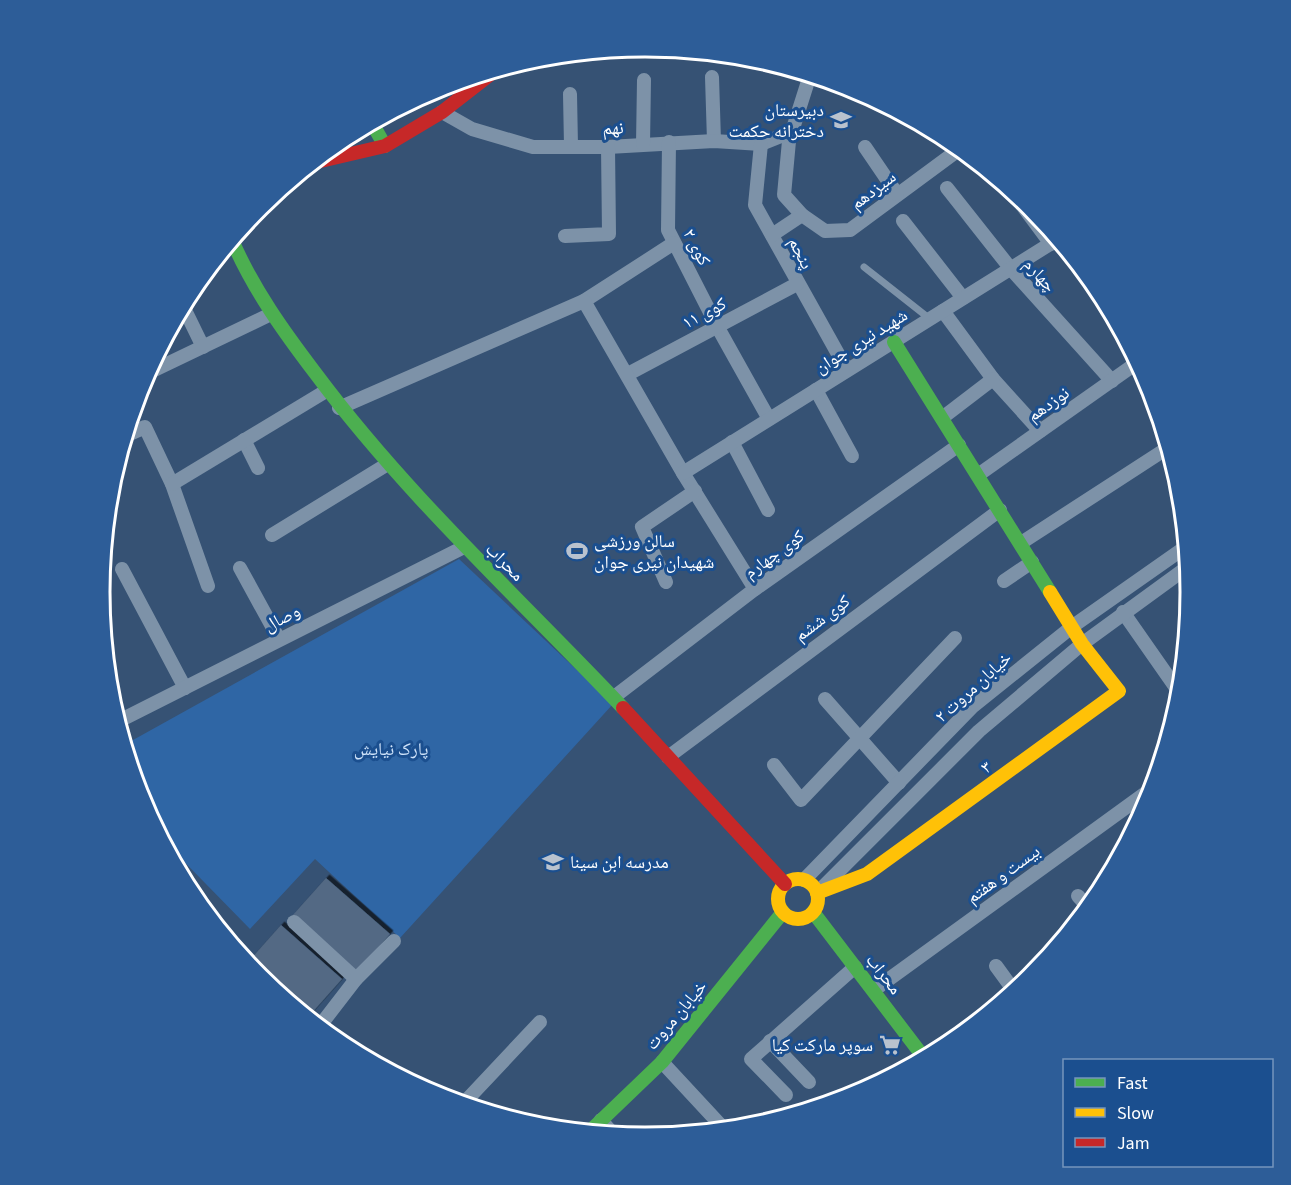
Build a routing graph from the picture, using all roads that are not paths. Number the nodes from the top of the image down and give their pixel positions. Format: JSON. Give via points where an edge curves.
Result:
{"nodes":[{"id":1,"x":712,"y":77,"type":"dead end"},
{"id":2,"x":644,"y":80,"type":"dead end"},
{"id":3,"x":808,"y":82,"type":"edge"},
{"id":4,"x":479,"y":83,"type":"edge"},
{"id":5,"x":570,"y":94,"type":"dead end"},
{"id":6,"x":442,"y":112,"type":"junction"},
{"id":7,"x":376,"y":130,"type":"edge"},
{"id":8,"x":791,"y":132,"type":"junction"},
{"id":9,"x":714,"y":141,"type":"junction"},
{"id":10,"x":669,"y":142,"type":"junction"},
{"id":11,"x":643,"y":144,"type":"junction"},
{"id":12,"x":761,"y":144,"type":"junction"},
{"id":13,"x":386,"y":146,"type":"junction"},
{"id":14,"x":571,"y":146,"type":"junction"},
{"id":15,"x":608,"y":147,"type":"junction"},
{"id":16,"x":865,"y":147,"type":"dead end"},
{"id":17,"x":952,"y":154,"type":"edge"},
{"id":18,"x":333,"y":158,"type":"edge"},
{"id":19,"x":947,"y":188,"type":"dead end"},
{"id":20,"x":897,"y":194,"type":"junction"},
{"id":21,"x":802,"y":215,"type":"junction"},
{"id":22,"x":903,"y":221,"type":"dead end"},
{"id":23,"x":772,"y":235,"type":"junction"},
{"id":24,"x":566,"y":236,"type":"dead end"},
{"id":25,"x":674,"y":243,"type":"junction"},
{"id":26,"x":1051,"y":243,"type":"edge"},
{"id":27,"x":235,"y":249,"type":"edge"},
{"id":28,"x":864,"y":267,"type":"dead end"},
{"id":29,"x":1011,"y":269,"type":"junction"},
{"id":30,"x":797,"y":284,"type":"junction"},
{"id":31,"x":963,"y":298,"type":"junction"},
{"id":32,"x":584,"y":301,"type":"junction"},
{"id":33,"x":943,"y":311,"type":"junction"},
{"id":34,"x":271,"y":314,"type":"junction"},
{"id":35,"x":188,"y":315,"type":"edge"},
{"id":36,"x":930,"y":319,"type":"junction"},
{"id":37,"x":717,"y":326,"type":"junction"},
{"id":38,"x":894,"y":342,"type":"junction"},
{"id":39,"x":203,"y":346,"type":"junction"},
{"id":40,"x":160,"y":367,"type":"edge"},
{"id":41,"x":1131,"y":367,"type":"edge"},
{"id":42,"x":848,"y":370,"type":"junction"},
{"id":43,"x":628,"y":374,"type":"junction"},
{"id":44,"x":993,"y":379,"type":"junction"},
{"id":45,"x":1112,"y":381,"type":"junction"},
{"id":46,"x":816,"y":390,"type":"junction"},
{"id":47,"x":326,"y":391,"type":"junction"},
{"id":48,"x":339,"y":408,"type":"junction"},
{"id":49,"x":942,"y":418,"type":"junction"},
{"id":50,"x":769,"y":419,"type":"junction"},
{"id":51,"x":1040,"y":431,"type":"junction"},
{"id":52,"x":135,"y":432,"type":"edge"},
{"id":53,"x":244,"y":440,"type":"junction"},
{"id":54,"x":732,"y":442,"type":"junction"},
{"id":55,"x":959,"y":445,"type":"junction"},
{"id":56,"x":1162,"y":451,"type":"edge"},
{"id":57,"x":852,"y":456,"type":"dead end"},
{"id":58,"x":386,"y":465,"type":"junction"},
{"id":59,"x":258,"y":468,"type":"dead end"},
{"id":60,"x":683,"y":473,"type":"junction"},
{"id":61,"x":978,"y":475,"type":"junction"},
{"id":62,"x":172,"y":484,"type":"junction"},
{"id":63,"x":695,"y":491,"type":"junction"},
{"id":64,"x":768,"y":510,"type":"dead end"},
{"id":65,"x":1000,"y":510,"type":"junction"},
{"id":66,"x":272,"y":535,"type":"dead end"},
{"id":67,"x":1021,"y":543,"type":"junction"},
{"id":68,"x":464,"y":547,"type":"junction"},
{"id":69,"x":1179,"y":551,"type":"edge"},
{"id":70,"x":1032,"y":562,"type":"junction"},
{"id":71,"x":240,"y":568,"type":"dead end"},
{"id":72,"x":122,"y":569,"type":"dead end"},
{"id":73,"x":1180,"y":572,"type":"edge"},
{"id":74,"x":1004,"y":581,"type":"dead end"},
{"id":75,"x":666,"y":582,"type":"dead end"},
{"id":76,"x":208,"y":586,"type":"dead end"},
{"id":77,"x":755,"y":589,"type":"junction"},
{"id":78,"x":1123,"y":612,"type":"junction"},
{"id":79,"x":1072,"y":626,"type":"junction"},
{"id":80,"x":955,"y":638,"type":"dead end"},
{"id":81,"x":279,"y":639,"type":"junction"},
{"id":82,"x":1082,"y":644,"type":"junction"},
{"id":83,"x":1173,"y":683,"type":"edge"},
{"id":84,"x":185,"y":688,"type":"junction"},
{"id":85,"x":614,"y":697,"type":"junction"},
{"id":86,"x":825,"y":699,"type":"dead end"},
{"id":87,"x":125,"y":719,"type":"edge"},
{"id":88,"x":859,"y":740,"type":"junction"},
{"id":89,"x":668,"y":757,"type":"junction"},
{"id":90,"x":774,"y":765,"type":"dead end"},
{"id":91,"x":899,"y":783,"type":"junction"},
{"id":92,"x":1140,"y":797,"type":"edge"},
{"id":93,"x":804,"y":880,"type":"junction"},
{"id":94,"x":785,"y":884,"type":"junction"},
{"id":95,"x":817,"y":893,"type":"junction"},
{"id":96,"x":1078,"y":896,"type":"dead end"},
{"id":97,"x":1083,"y":901,"type":"edge"},
{"id":98,"x":783,"y":912,"type":"junction"},
{"id":99,"x":813,"y":912,"type":"junction"},
{"id":100,"x":294,"y":922,"type":"dead end"},
{"id":101,"x":394,"y":941,"type":"dead end"},
{"id":102,"x":996,"y":966,"type":"dead end"},
{"id":103,"x":855,"y":967,"type":"junction"},
{"id":104,"x":356,"y":979,"type":"junction"},
{"id":105,"x":1010,"y":985,"type":"edge"},
{"id":106,"x":874,"y":990,"type":"junction"},
{"id":107,"x":324,"y":1020,"type":"edge"},
{"id":108,"x":540,"y":1022,"type":"dead end"},
{"id":109,"x":770,"y":1041,"type":"junction"},
{"id":110,"x":919,"y":1052,"type":"edge"},
{"id":111,"x":662,"y":1062,"type":"junction"},
{"id":112,"x":809,"y":1082,"type":"dead end"},
{"id":113,"x":786,"y":1095,"type":"dead end"},
{"id":114,"x":468,"y":1098,"type":"edge"},
{"id":115,"x":601,"y":1120,"type":"junction"},
{"id":116,"x":718,"y":1123,"type":"edge"},
{"id":117,"x":596,"y":1125,"type":"edge"},
{"id":118,"x":607,"y":1127,"type":"edge"}],
"edges":[{"from":1,"to":9,"type":"street"},
{"from":2,"to":11,"type":"street"},
{"from":3,"to":8,"type":"street"},
{"from":4,"to":6,"type":"street"},
{"from":5,"to":14,"type":"street"},
{"from":6,"to":13,"type":"street"},
{"from":6,"to":14,"type":"street","name":"نهم","via":[[501,139],[533,147]]},
{"from":7,"to":13,"type":"street"},
{"from":8,"to":12,"type":"street","name":"نهم"},
{"from":8,"to":21,"type":"street","via":[[784,195]]},
{"from":9,"to":10,"type":"street","name":"نهم"},
{"from":9,"to":12,"type":"street","name":"نهم"},
{"from":10,"to":11,"type":"street","name":"نهم"},
{"from":10,"to":25,"type":"street","name":"کوی ۲","via":[[668,230]]},
{"from":11,"to":15,"type":"street","name":"نهم"},
{"from":12,"to":23,"type":"street","name":"پنجم","via":[[755,205]]},
{"from":13,"to":18,"type":"street"},
{"from":14,"to":15,"type":"street","name":"نهم"},
{"from":15,"to":24,"type":"street","via":[[609,234]]},
{"from":16,"to":20,"type":"street"},
{"from":17,"to":20,"type":"street","name":"سیزدهم"},
{"from":19,"to":29,"type":"street","name":"چهارم"},
{"from":20,"to":21,"type":"street","name":"سیزدهم","via":[[850,230],[825,231]]},
{"from":21,"to":23,"type":"street"},
{"from":22,"to":31,"type":"street"},
{"from":23,"to":30,"type":"street","name":"پنجم"},
{"from":25,"to":32,"type":"street"},
{"from":25,"to":37,"type":"street","name":"کوی ۲"},
{"from":26,"to":29,"type":"street","name":"شهید نیری جوان"},
{"from":27,"to":34,"type":"street","name":"محراب"},
{"from":28,"to":36,"type":"lane"},
{"from":29,"to":31,"type":"street","name":"شهید نیری جوان"},
{"from":29,"to":45,"type":"street","name":"چهارم"},
{"from":30,"to":37,"type":"street","name":"کوی ۱۱"},
{"from":30,"to":42,"type":"street","name":"پنجم"},
{"from":31,"to":33,"type":"street","name":"شهید نیری جوان"},
{"from":32,"to":43,"type":"street"},
{"from":32,"to":48,"type":"street"},
{"from":33,"to":36,"type":"street","name":"شهید نیری جوان"},
{"from":33,"to":44,"type":"street"},
{"from":34,"to":39,"type":"street"},
{"from":34,"to":47,"type":"street","name":"محراب"},
{"from":35,"to":39,"type":"street"},
{"from":36,"to":38,"type":"street","name":"شهید نیری جوان"},
{"from":37,"to":43,"type":"street","name":"کوی ۱۱"},
{"from":37,"to":50,"type":"street","name":"کوی ۲"},
{"from":38,"to":42,"type":"street","name":"شهید نیری جوان"},
{"from":38,"to":49,"type":"street"},
{"from":39,"to":40,"type":"street"},
{"from":41,"to":45,"type":"street","name":"نوزدهم"},
{"from":42,"to":46,"type":"street","name":"شهید نیری جوان"},
{"from":43,"to":60,"type":"street"},
{"from":44,"to":49,"type":"street"},
{"from":44,"to":51,"type":"street"},
{"from":45,"to":51,"type":"street","name":"نوزدهم"},
{"from":46,"to":50,"type":"street","name":"شهید نیری جوان"},
{"from":46,"to":57,"type":"street"},
{"from":47,"to":48,"type":"street","name":"محراب"},
{"from":47,"to":53,"type":"street"},
{"from":48,"to":58,"type":"street","name":"محراب"},
{"from":49,"to":55,"type":"street"},
{"from":50,"to":54,"type":"street","name":"شهید نیری جوان"},
{"from":51,"to":61,"type":"street","name":"نوزدهم"},
{"from":52,"to":62,"type":"street","via":[[145,427]]},
{"from":53,"to":59,"type":"street"},
{"from":53,"to":62,"type":"street"},
{"from":54,"to":60,"type":"street","name":"شهید نیری جوان"},
{"from":54,"to":64,"type":"street"},
{"from":55,"to":61,"type":"street"},
{"from":55,"to":77,"type":"street","name":"کوی چهارم"},
{"from":56,"to":67,"type":"street"},
{"from":58,"to":66,"type":"street"},
{"from":58,"to":68,"type":"street","name":"محراب"},
{"from":60,"to":63,"type":"street"},
{"from":61,"to":65,"type":"street"},
{"from":62,"to":76,"type":"street"},
{"from":63,"to":75,"type":"street","via":[[642,526]]},
{"from":63,"to":77,"type":"street"},
{"from":65,"to":67,"type":"street"},
{"from":65,"to":89,"type":"street","name":"کوی ششم"},
{"from":67,"to":70,"type":"street"},
{"from":68,"to":81,"type":"street","name":"وصال"},
{"from":68,"to":85,"type":"street","name":"محراب"},
{"from":69,"to":79,"type":"street","name":"خیابان مروت ۲"},
{"from":70,"to":74,"type":"street"},
{"from":70,"to":79,"type":"street"},
{"from":71,"to":81,"type":"street"},
{"from":72,"to":84,"type":"street"},
{"from":73,"to":78,"type":"street","name":"خیابان مروت ۲"},
{"from":77,"to":85,"type":"street","name":"کوی چهارم"},
{"from":78,"to":82,"type":"street","name":"خیابان مروت ۲"},
{"from":78,"to":83,"type":"street"},
{"from":79,"to":82,"type":"street"},
{"from":79,"to":91,"type":"street","name":"خیابان مروت ۲","via":[[972,707]]},
{"from":80,"to":88,"type":"street"},
{"from":81,"to":84,"type":"street","name":"وصال"},
{"from":82,"to":95,"type":"street","name":"خیابان مروت ۲","via":[[979,731]]},
{"from":82,"to":95,"type":"street","name":"۳","via":[[1119,691],[867,874]]},
{"from":84,"to":87,"type":"street","name":"وصال"},
{"from":85,"to":89,"type":"street","name":"محراب"},
{"from":86,"to":88,"type":"street"},
{"from":88,"to":90,"type":"street","via":[[801,800]]},
{"from":88,"to":91,"type":"street"},
{"from":89,"to":94,"type":"street","name":"محراب"},
{"from":91,"to":93,"type":"street","name":"خیابان مروت ۲"},
{"from":92,"to":106,"type":"street","name":"بیست و هفتم"},
{"from":93,"to":94,"type":"street"},
{"from":93,"to":95,"type":"street"},
{"from":94,"to":98,"type":"street","via":[[778,901]]},
{"from":95,"to":99,"type":"street"},
{"from":96,"to":97,"type":"street"},
{"from":98,"to":99,"type":"street","via":[[795,919]]},
{"from":98,"to":111,"type":"street","name":"خیابان مروت"},
{"from":99,"to":103,"type":"street","name":"محراب"},
{"from":100,"to":104,"type":"street"},
{"from":101,"to":104,"type":"street"},
{"from":102,"to":105,"type":"street"},
{"from":103,"to":106,"type":"street","name":"محراب"},
{"from":103,"to":109,"type":"street"},
{"from":104,"to":107,"type":"street"},
{"from":106,"to":110,"type":"street","name":"محراب"},
{"from":108,"to":114,"type":"street"},
{"from":109,"to":112,"type":"street"},
{"from":109,"to":113,"type":"street","via":[[751,1059]]},
{"from":111,"to":115,"type":"street","name":"خیابان مروت"},
{"from":111,"to":116,"type":"street"},
{"from":115,"to":117,"type":"street","name":"خیابان مروت"},
{"from":115,"to":118,"type":"street"}]}
